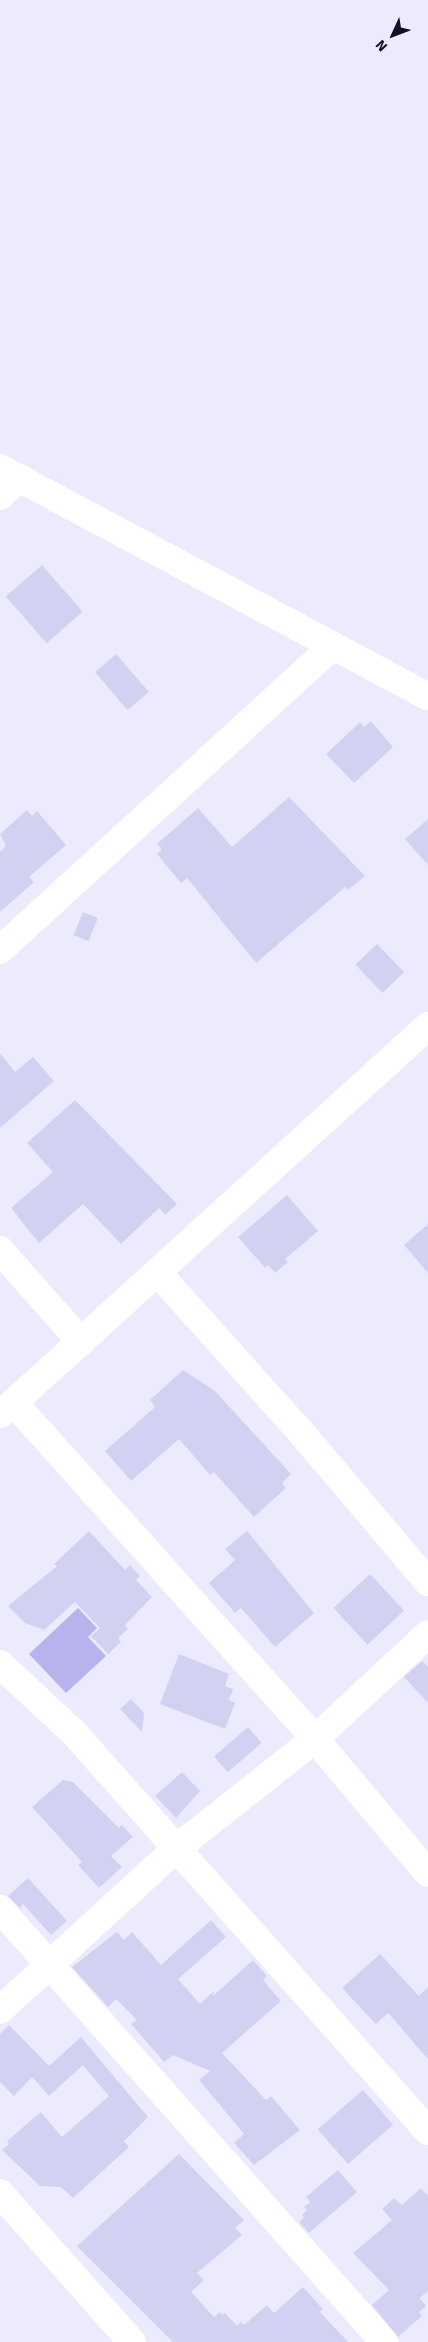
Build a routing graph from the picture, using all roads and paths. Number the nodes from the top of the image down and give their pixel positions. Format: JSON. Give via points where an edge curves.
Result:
{"nodes":[{"id":1,"x":6,"y":481,"type":"edge"},
{"id":2,"x":333,"y":646,"type":"junction"},
{"id":3,"x":428,"y":697,"type":"edge"},
{"id":4,"x":0,"y":950,"type":"edge"},
{"id":5,"x":428,"y":1026,"type":"edge"},
{"id":6,"x":0,"y":1250,"type":"edge"},
{"id":7,"x":157,"y":1272,"type":"junction"},
{"id":8,"x":81,"y":1342,"type":"junction"},
{"id":9,"x":7,"y":1409,"type":"edge"},
{"id":10,"x":428,"y":1582,"type":"edge"},
{"id":11,"x":428,"y":1634,"type":"edge"},
{"id":12,"x":0,"y":1664,"type":"edge"},
{"id":13,"x":315,"y":1739,"type":"junction"},
{"id":14,"x":177,"y":1848,"type":"junction"},
{"id":15,"x":428,"y":1873,"type":"edge"},
{"id":16,"x":0,"y":1909,"type":"edge"},
{"id":17,"x":50,"y":1963,"type":"junction"},
{"id":18,"x":0,"y":2010,"type":"edge"},
{"id":19,"x":428,"y":2131,"type":"edge"},
{"id":20,"x":0,"y":2194,"type":"edge"},
{"id":21,"x":132,"y":2342,"type":"edge"},
{"id":22,"x":384,"y":2342,"type":"edge"}],
"edges":[{"from":1,"to":2,"type":"street"},
{"from":2,"to":3,"type":"street"},
{"from":2,"to":4,"type":"street"},
{"from":5,"to":7,"type":"street"},
{"from":6,"to":8,"type":"street"},
{"from":7,"to":8,"type":"street"},
{"from":7,"to":10,"type":"street","via":[[305,1437]]},
{"from":8,"to":9,"type":"street"},
{"from":9,"to":13,"type":"street"},
{"from":11,"to":13,"type":"street"},
{"from":12,"to":14,"type":"street","via":[[73,1732]]},
{"from":13,"to":14,"type":"street"},
{"from":13,"to":15,"type":"street"},
{"from":14,"to":17,"type":"street"},
{"from":14,"to":19,"type":"street"},
{"from":16,"to":17,"type":"street"},
{"from":17,"to":18,"type":"street"},
{"from":17,"to":22,"type":"street"},
{"from":20,"to":21,"type":"street"}]}
